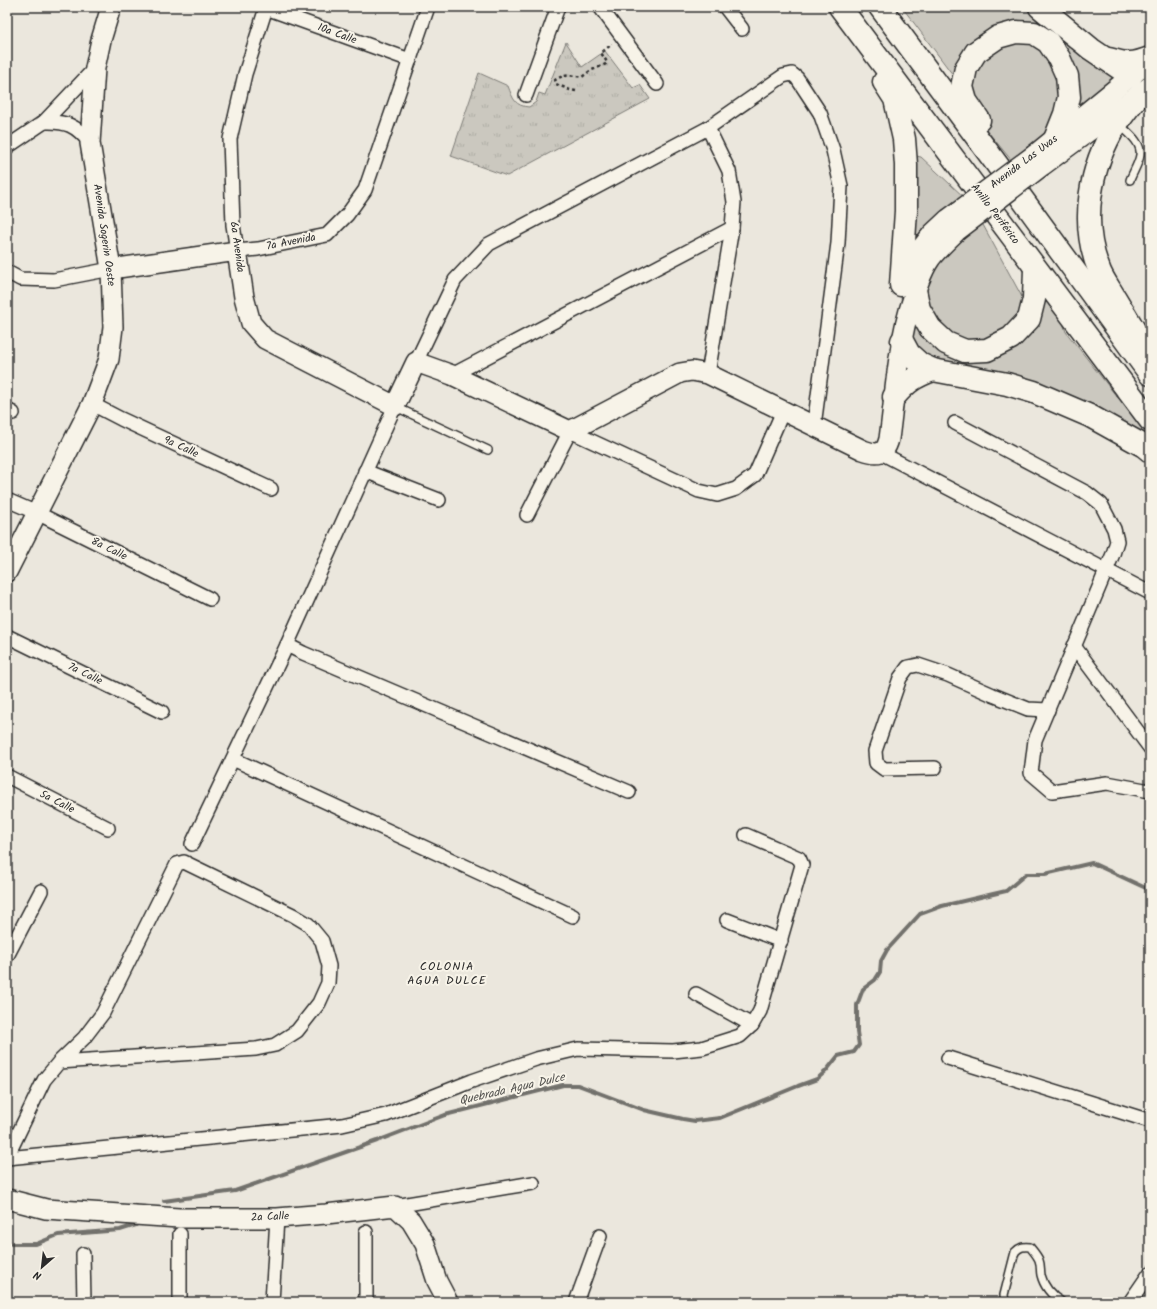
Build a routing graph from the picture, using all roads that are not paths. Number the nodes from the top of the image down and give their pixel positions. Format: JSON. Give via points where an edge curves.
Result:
{"nodes":[{"id":1,"x":111,"y":7,"type":"edge"},
{"id":2,"x":265,"y":7,"type":"edge"},
{"id":3,"x":428,"y":7,"type":"edge"},
{"id":4,"x":558,"y":7,"type":"edge"},
{"id":5,"x":600,"y":7,"type":"edge"},
{"id":6,"x":725,"y":7,"type":"edge"},
{"id":7,"x":840,"y":7,"type":"edge"},
{"id":8,"x":880,"y":7,"type":"edge"},
{"id":9,"x":1040,"y":7,"type":"edge"},
{"id":10,"x":853,"y":24,"type":"junction"},
{"id":11,"x":742,"y":30,"type":"dead end"},
{"id":12,"x":1150,"y":58,"type":"edge"},
{"id":13,"x":1108,"y":59,"type":"junction"},
{"id":14,"x":410,"y":60,"type":"junction"},
{"id":15,"x":1150,"y":61,"type":"edge"},
{"id":16,"x":94,"y":68,"type":"junction"},
{"id":17,"x":657,"y":84,"type":"dead end"},
{"id":18,"x":1140,"y":85,"type":"edge"},
{"id":19,"x":526,"y":95,"type":"dead end"},
{"id":20,"x":44,"y":122,"type":"junction"},
{"id":21,"x":1117,"y":123,"type":"junction"},
{"id":22,"x":708,"y":128,"type":"junction"},
{"id":23,"x":1055,"y":139,"type":"junction"},
{"id":24,"x":90,"y":143,"type":"junction"},
{"id":25,"x":7,"y":147,"type":"edge"},
{"id":26,"x":1042,"y":160,"type":"junction"},
{"id":27,"x":996,"y":163,"type":"junction"},
{"id":28,"x":1130,"y":180,"type":"dead end"},
{"id":29,"x":732,"y":228,"type":"junction"},
{"id":30,"x":237,"y":251,"type":"junction"},
{"id":31,"x":1035,"y":268,"type":"junction"},
{"id":32,"x":111,"y":269,"type":"junction"},
{"id":33,"x":7,"y":272,"type":"edge"},
{"id":34,"x":908,"y":288,"type":"junction"},
{"id":35,"x":902,"y":341,"type":"junction"},
{"id":36,"x":1150,"y":358,"type":"edge"},
{"id":37,"x":416,"y":362,"type":"junction"},
{"id":38,"x":933,"y":370,"type":"junction"},
{"id":39,"x":708,"y":374,"type":"junction"},
{"id":40,"x":1150,"y":374,"type":"edge"},
{"id":41,"x":452,"y":375,"type":"junction"},
{"id":42,"x":894,"y":397,"type":"junction"},
{"id":43,"x":92,"y":404,"type":"junction"},
{"id":44,"x":395,"y":406,"type":"junction"},
{"id":45,"x":783,"y":411,"type":"junction"},
{"id":46,"x":1150,"y":420,"type":"edge"},
{"id":47,"x":955,"y":423,"type":"dead end"},
{"id":48,"x":814,"y":426,"type":"junction"},
{"id":49,"x":570,"y":431,"type":"junction"},
{"id":50,"x":488,"y":450,"type":"dead end"},
{"id":51,"x":1150,"y":451,"type":"edge"},
{"id":52,"x":881,"y":453,"type":"junction"},
{"id":53,"x":365,"y":471,"type":"junction"},
{"id":54,"x":271,"y":489,"type":"dead end"},
{"id":55,"x":7,"y":500,"type":"edge"},
{"id":56,"x":439,"y":500,"type":"dead end"},
{"id":57,"x":37,"y":513,"type":"junction"},
{"id":58,"x":527,"y":515,"type":"dead end"},
{"id":59,"x":1107,"y":570,"type":"junction"},
{"id":60,"x":7,"y":572,"type":"edge"},
{"id":61,"x":1150,"y":593,"type":"edge"},
{"id":62,"x":210,"y":599,"type":"dead end"},
{"id":63,"x":7,"y":636,"type":"edge"},
{"id":64,"x":287,"y":644,"type":"junction"},
{"id":65,"x":1074,"y":646,"type":"junction"},
{"id":66,"x":1048,"y":710,"type":"junction"},
{"id":67,"x":162,"y":712,"type":"dead end"},
{"id":68,"x":1150,"y":748,"type":"edge"},
{"id":69,"x":233,"y":759,"type":"junction"},
{"id":70,"x":935,"y":768,"type":"dead end"},
{"id":71,"x":7,"y":776,"type":"edge"},
{"id":72,"x":1150,"y":791,"type":"edge"},
{"id":73,"x":629,"y":792,"type":"dead end"},
{"id":74,"x":108,"y":828,"type":"dead end"},
{"id":75,"x":746,"y":835,"type":"dead end"},
{"id":76,"x":192,"y":844,"type":"dead end"},
{"id":77,"x":41,"y":891,"type":"dead end"},
{"id":78,"x":573,"y":916,"type":"dead end"},
{"id":79,"x":726,"y":920,"type":"dead end"},
{"id":80,"x":780,"y":941,"type":"junction"},
{"id":81,"x":7,"y":956,"type":"edge"},
{"id":82,"x":696,"y":994,"type":"dead end"},
{"id":83,"x":752,"y":1025,"type":"junction"},
{"id":84,"x":948,"y":1058,"type":"dead end"},
{"id":85,"x":59,"y":1062,"type":"junction"},
{"id":86,"x":1150,"y":1121,"type":"edge"},
{"id":87,"x":7,"y":1157,"type":"edge"},
{"id":88,"x":533,"y":1183,"type":"dead end"},
{"id":89,"x":7,"y":1199,"type":"edge"},
{"id":90,"x":395,"y":1206,"type":"junction"},
{"id":91,"x":276,"y":1218,"type":"junction"},
{"id":92,"x":366,"y":1232,"type":"dead end"},
{"id":93,"x":180,"y":1234,"type":"dead end"},
{"id":94,"x":600,"y":1236,"type":"dead end"},
{"id":95,"x":83,"y":1254,"type":"dead end"},
{"id":96,"x":1150,"y":1273,"type":"edge"},
{"id":97,"x":84,"y":1302,"type":"edge"},
{"id":98,"x":180,"y":1302,"type":"edge"},
{"id":99,"x":272,"y":1302,"type":"edge"},
{"id":100,"x":366,"y":1302,"type":"edge"},
{"id":101,"x":448,"y":1302,"type":"edge"},
{"id":102,"x":576,"y":1302,"type":"edge"},
{"id":103,"x":1005,"y":1302,"type":"edge"},
{"id":104,"x":1062,"y":1302,"type":"edge"},
{"id":105,"x":1130,"y":1302,"type":"edge"}],
"edges":[{"from":1,"to":16,"type":"street","name":"Avenida Sogerin Oeste"},
{"from":2,"to":14,"type":"street","name":"10a Calle"},
{"from":2,"to":30,"type":"street","name":"6a Avenida","via":[[245,74],[230,139],[233,225]]},
{"from":3,"to":14,"type":"street","name":"7a Avenida"},
{"from":4,"to":19,"type":"street"},
{"from":5,"to":17,"type":"street"},
{"from":6,"to":11,"type":"street"},
{"from":7,"to":10,"type":"highway","name":"Anillo Periférico"},
{"from":8,"to":27,"type":"highway"},
{"from":9,"to":13,"type":"highway","via":[[1091,49]]},
{"from":10,"to":31,"type":"highway","name":"Anillo Periférico"},
{"from":10,"to":34,"type":"highway","via":[[864,48],[895,99],[904,139]]},
{"from":12,"to":13,"type":"highway","via":[[1125,64]]},
{"from":13,"to":18,"type":"highway"},
{"from":14,"to":30,"type":"street","name":"7a Avenida","via":[[365,190],[347,215],[327,236]]},
{"from":15,"to":18,"type":"street","name":"Avenida Las Uvas"},
{"from":16,"to":20,"type":"street"},
{"from":16,"to":24,"type":"street","name":"Avenida Sogerin Oeste"},
{"from":18,"to":21,"type":"highway"},
{"from":18,"to":23,"type":"street","name":"Avenida Las Uvas"},
{"from":18,"to":26,"type":"street","name":"Avenida Las Uvas"},
{"from":20,"to":24,"type":"street","via":[[58,121],[70,124],[81,131]]},
{"from":20,"to":25,"type":"street"},
{"from":21,"to":28,"type":"lane","via":[[1138,144],[1140,155]]},
{"from":21,"to":36,"type":"highway","via":[[1101,154],[1089,202],[1093,254],[1100,273]]},
{"from":22,"to":29,"type":"street","via":[[729,171],[734,202]]},
{"from":22,"to":37,"type":"street","via":[[489,244],[454,280]]},
{"from":22,"to":48,"type":"street","via":[[783,76],[792,74],[820,113],[833,150],[841,186],[838,243]]},
{"from":23,"to":26,"type":"street","name":"Avenida Las Uvas"},
{"from":23,"to":27,"type":"highway","via":[[1069,97],[1067,76],[1059,58],[1048,42],[1034,33],[1016,32],[998,37],[976,52],[966,68],[962,88],[966,101],[984,127]]},
{"from":24,"to":32,"type":"street","name":"Avenida Sogerin Oeste"},
{"from":26,"to":34,"type":"street","name":"Avenida Las Uvas","bridge":true,"via":[[952,225],[932,234],[915,256]]},
{"from":27,"to":40,"type":"highway"},
{"from":29,"to":39,"type":"street"},
{"from":29,"to":41,"type":"street"},
{"from":30,"to":32,"type":"street","name":"7a Avenida"},
{"from":30,"to":44,"type":"street","name":"6a Avenida","via":[[251,323],[264,339]]},
{"from":31,"to":34,"type":"highway","via":[[1034,299],[1029,319],[1011,338],[987,350],[965,352],[946,342],[930,328]]},
{"from":31,"to":46,"type":"highway","name":"Anillo Periférico"},
{"from":32,"to":33,"type":"street","name":"7a Avenida","via":[[54,280],[20,279]]},
{"from":32,"to":43,"type":"street","name":"Avenida Sogerin Oeste","via":[[113,327],[109,359]]},
{"from":34,"to":35,"type":"street","name":"Avenida Las Uvas","via":[[909,309]]},
{"from":35,"to":38,"type":"highway","via":[[909,354],[920,364]]},
{"from":35,"to":42,"type":"street","name":"Avenida Las Uvas"},
{"from":37,"to":41,"type":"street"},
{"from":37,"to":44,"type":"street"},
{"from":38,"to":42,"type":"highway","via":[[917,376],[904,385]]},
{"from":38,"to":51,"type":"highway","via":[[1007,384],[1034,392],[1090,416]]},
{"from":39,"to":45,"type":"street"},
{"from":39,"to":49,"type":"street","via":[[692,370],[680,373]]},
{"from":41,"to":49,"type":"street"},
{"from":42,"to":52,"type":"street","name":"Avenida Las Uvas","via":[[887,448]]},
{"from":43,"to":54,"type":"street","name":"9a Calle"},
{"from":43,"to":57,"type":"street","name":"Avenida Sogerin Oeste"},
{"from":44,"to":50,"type":"lane"},
{"from":44,"to":53,"type":"street"},
{"from":45,"to":48,"type":"street"},
{"from":45,"to":49,"type":"street","via":[[754,475],[736,489],[717,495],[699,491]]},
{"from":47,"to":59,"type":"street","via":[[1087,493],[1101,504],[1114,529],[1117,541]]},
{"from":48,"to":52,"type":"street","via":[[863,450]]},
{"from":49,"to":58,"type":"street"},
{"from":52,"to":59,"type":"street"},
{"from":53,"to":56,"type":"street"},
{"from":53,"to":64,"type":"street"},
{"from":55,"to":57,"type":"street","name":"8a Calle"},
{"from":57,"to":60,"type":"street","name":"Avenida Sogerin Oeste"},
{"from":57,"to":62,"type":"street","name":"8a Calle"},
{"from":59,"to":61,"type":"street"},
{"from":59,"to":65,"type":"street"},
{"from":63,"to":67,"type":"street","name":"7a Calle"},
{"from":64,"to":69,"type":"street"},
{"from":64,"to":73,"type":"street"},
{"from":65,"to":66,"type":"street"},
{"from":65,"to":68,"type":"street"},
{"from":66,"to":70,"type":"street","via":[[1028,709],[948,675],[918,665],[908,667],[900,678],[875,752],[876,763],[884,769]]},
{"from":66,"to":72,"type":"street","via":[[1035,740],[1031,773],[1052,791],[1107,783]]},
{"from":69,"to":76,"type":"street"},
{"from":69,"to":78,"type":"street"},
{"from":71,"to":74,"type":"street","name":"5a Calle"},
{"from":75,"to":80,"type":"street","via":[[799,858],[802,865]]},
{"from":77,"to":81,"type":"street"},
{"from":79,"to":80,"type":"street"},
{"from":80,"to":83,"type":"street","via":[[760,1011]]},
{"from":82,"to":83,"type":"street"},
{"from":83,"to":87,"type":"street","via":[[740,1036],[702,1048],[673,1051],[578,1049],[536,1059],[386,1114],[342,1125]]},
{"from":84,"to":86,"type":"street"},
{"from":85,"to":85,"type":"street","via":[[256,1050],[274,1045],[297,1031],[319,1003],[328,983],[329,966],[322,941],[308,924],[293,914],[184,862],[177,864],[103,1013],[84,1038]]},
{"from":85,"to":87,"type":"street","via":[[44,1080]]},
{"from":88,"to":90,"type":"street","name":"2a Calle"},
{"from":89,"to":91,"type":"street","name":"2a Calle","via":[[46,1209],[108,1214],[179,1218]]},
{"from":90,"to":91,"type":"street","name":"2a Calle"},
{"from":90,"to":101,"type":"street","via":[[411,1222],[425,1244],[436,1280]]},
{"from":91,"to":99,"type":"street"},
{"from":92,"to":100,"type":"street"},
{"from":93,"to":98,"type":"street"},
{"from":94,"to":102,"type":"street"},
{"from":95,"to":97,"type":"street"},
{"from":96,"to":105,"type":"street"},
{"from":103,"to":104,"type":"lane","via":[[1004,1295],[1015,1252],[1025,1246],[1030,1247],[1039,1260],[1042,1277],[1050,1292]]}]}
